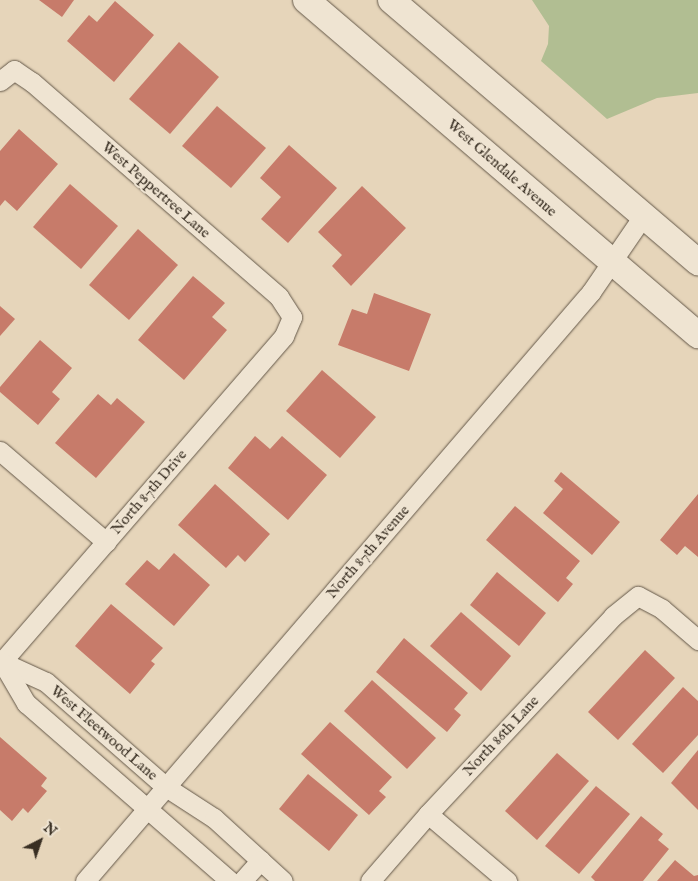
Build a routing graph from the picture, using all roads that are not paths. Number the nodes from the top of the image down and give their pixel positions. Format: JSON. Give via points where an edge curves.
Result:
{"nodes":[{"id":1,"x":306,"y":0,"type":"edge"},
{"id":2,"x":391,"y":0,"type":"edge"},
{"id":3,"x":7,"y":76,"type":"edge"},
{"id":4,"x":643,"y":216,"type":"junction"},
{"id":5,"x":610,"y":261,"type":"junction"},
{"id":6,"x":698,"y":262,"type":"edge"},
{"id":7,"x":292,"y":316,"type":"joint"},
{"id":8,"x":698,"y":336,"type":"edge"},
{"id":9,"x":0,"y":451,"type":"edge"},
{"id":10,"x":106,"y":542,"type":"junction"},
{"id":11,"x":698,"y":640,"type":"edge"},
{"id":12,"x":1,"y":663,"type":"edge"},
{"id":13,"x":166,"y":787,"type":"junction"},
{"id":14,"x":147,"y":809,"type":"junction"},
{"id":15,"x":428,"y":814,"type":"junction"},
{"id":16,"x":261,"y":860,"type":"junction"},
{"id":17,"x":85,"y":881,"type":"edge"},
{"id":18,"x":230,"y":881,"type":"edge"},
{"id":19,"x":242,"y":881,"type":"edge"},
{"id":20,"x":283,"y":881,"type":"edge"},
{"id":21,"x":370,"y":881,"type":"edge"},
{"id":22,"x":507,"y":881,"type":"edge"}],
"edges":[{"from":1,"to":5,"type":"main road","name":"West Glendale Avenue"},
{"from":2,"to":4,"type":"main road"},
{"from":3,"to":7,"type":"street","name":"West Peppertree Lane","via":[[32,82],[279,297]]},
{"from":4,"to":5,"type":"street","name":"North 87th Avenue"},
{"from":4,"to":6,"type":"main road"},
{"from":5,"to":8,"type":"main road","name":"West Glendale Avenue"},
{"from":5,"to":13,"type":"street","name":"North 87th Avenue","via":[[591,292]]},
{"from":7,"to":10,"type":"street","name":"North 87th Drive","via":[[284,336]]},
{"from":9,"to":10,"type":"street"},
{"from":10,"to":12,"type":"street","name":"North 87th Drive"},
{"from":11,"to":15,"type":"street","name":"North 86th Lane","via":[[662,609],[638,596],[613,616]]},
{"from":12,"to":13,"type":"street","name":"West Fleetwood Lane","via":[[46,682]]},
{"from":12,"to":14,"type":"street","name":"West Fleetwood Lane","via":[[26,704]]},
{"from":13,"to":14,"type":"street","name":"North 87th Avenue"},
{"from":13,"to":16,"type":"street","name":"West Fleetwood Lane","via":[[214,818]]},
{"from":14,"to":17,"type":"street","name":"North 87th Avenue"},
{"from":14,"to":18,"type":"street","name":"West Fleetwood Lane"},
{"from":15,"to":21,"type":"street","name":"North 86th Lane"},
{"from":15,"to":22,"type":"street"},
{"from":16,"to":19,"type":"street"},
{"from":16,"to":20,"type":"street","name":"West Fleetwood Lane"}]}
